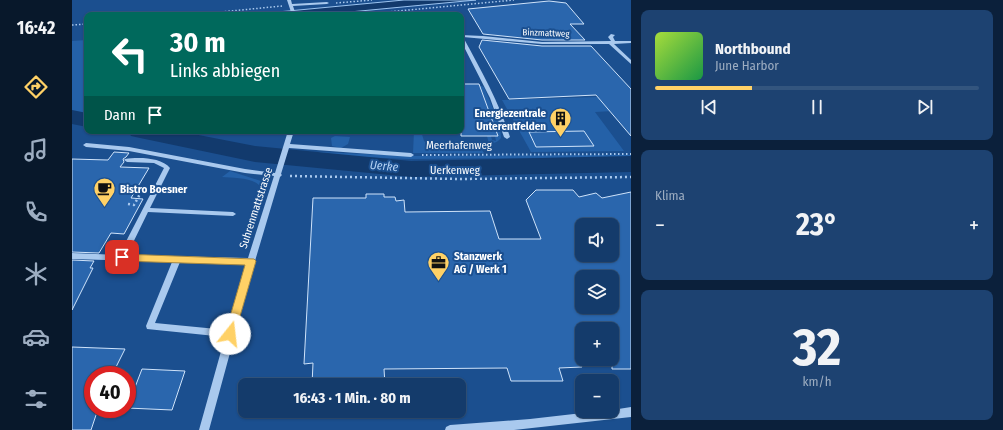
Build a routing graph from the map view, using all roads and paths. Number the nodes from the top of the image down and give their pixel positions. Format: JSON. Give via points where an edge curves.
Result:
{"nodes":[{"id":1,"x":289,"y":0,"type":"edge"},
{"id":2,"x":371,"y":0,"type":"edge"},
{"id":3,"x":514,"y":0,"type":"edge"},
{"id":4,"x":327,"y":3,"type":"joint"},
{"id":5,"x":291,"y":6,"type":"junction"},
{"id":6,"x":224,"y":12,"type":"edge"},
{"id":7,"x":293,"y":12,"type":"edge"},
{"id":8,"x":388,"y":12,"type":"edge"},
{"id":9,"x":84,"y":24,"type":"edge"},
{"id":10,"x":72,"y":26,"type":"edge"},
{"id":11,"x":613,"y":35,"type":"dead end"},
{"id":12,"x":464,"y":37,"type":"edge"},
{"id":13,"x":612,"y":42,"type":"junction"},
{"id":14,"x":631,"y":42,"type":"edge"},
{"id":15,"x":464,"y":43,"type":"edge"},
{"id":16,"x":631,"y":63,"type":"edge"},
{"id":17,"x":290,"y":134,"type":"edge"},
{"id":18,"x":507,"y":137,"type":"dead end"},
{"id":19,"x":86,"y":145,"type":"dead end"},
{"id":20,"x":287,"y":147,"type":"junction"},
{"id":21,"x":631,"y":154,"type":"edge"},
{"id":22,"x":410,"y":155,"type":"joint"},
{"id":23,"x":127,"y":160,"type":"dead end"},
{"id":24,"x":279,"y":173,"type":"junction"},
{"id":25,"x":631,"y":177,"type":"edge"},
{"id":26,"x":146,"y":210,"type":"junction"},
{"id":27,"x":233,"y":214,"type":"dead end"},
{"id":28,"x":72,"y":256,"type":"edge"},
{"id":29,"x":122,"y":257,"type":"junction"},
{"id":30,"x":177,"y":259,"type":"junction"},
{"id":31,"x":251,"y":261,"type":"junction"},
{"id":32,"x":230,"y":334,"type":"junction"},
{"id":33,"x":631,"y":412,"type":"edge"},
{"id":34,"x":531,"y":427,"type":"edge"},
{"id":35,"x":204,"y":430,"type":"edge"},
{"id":36,"x":450,"y":430,"type":"edge"}],
"edges":[{"from":1,"to":5,"type":"street"},
{"from":2,"to":4,"type":"path"},
{"from":3,"to":8,"type":"path"},
{"from":4,"to":5,"type":"street"},
{"from":5,"to":6,"type":"path"},
{"from":5,"to":7,"type":"street"},
{"from":9,"to":10,"type":"path"},
{"from":11,"to":13,"type":"street","via":[[610,37]]},
{"from":12,"to":13,"type":"street","name":"Binzmattweg","via":[[542,43]]},
{"from":13,"to":14,"type":"street","name":"Binzmattweg"},
{"from":13,"to":16,"type":"street"},
{"from":15,"to":18,"type":"street","via":[[489,89]]},
{"from":17,"to":20,"type":"street","name":"Suhrenmattstrasse"},
{"from":19,"to":24,"type":"street","via":[[129,149],[245,172]]},
{"from":20,"to":22,"type":"street","name":"Meerhafenweg"},
{"from":20,"to":24,"type":"street","name":"Suhrenmattstrasse"},
{"from":21,"to":22,"type":"path","name":"Meerhafenweg"},
{"from":23,"to":26,"type":"street","via":[[152,161],[167,168]]},
{"from":24,"to":25,"type":"path","name":"Uerkenweg","via":[[398,178]]},
{"from":24,"to":31,"type":"street","name":"Suhrenmattstrasse"},
{"from":26,"to":27,"type":"street"},
{"from":26,"to":29,"type":"street"},
{"from":28,"to":29,"type":"street"},
{"from":29,"to":30,"type":"street"},
{"from":30,"to":31,"type":"street"},
{"from":30,"to":32,"type":"street","via":[[150,326]]},
{"from":31,"to":32,"type":"street","name":"Suhrenmattstrasse"},
{"from":32,"to":35,"type":"street","name":"Suhrenmattstrasse"},
{"from":33,"to":34,"type":"street"},
{"from":34,"to":36,"type":"street"}]}
